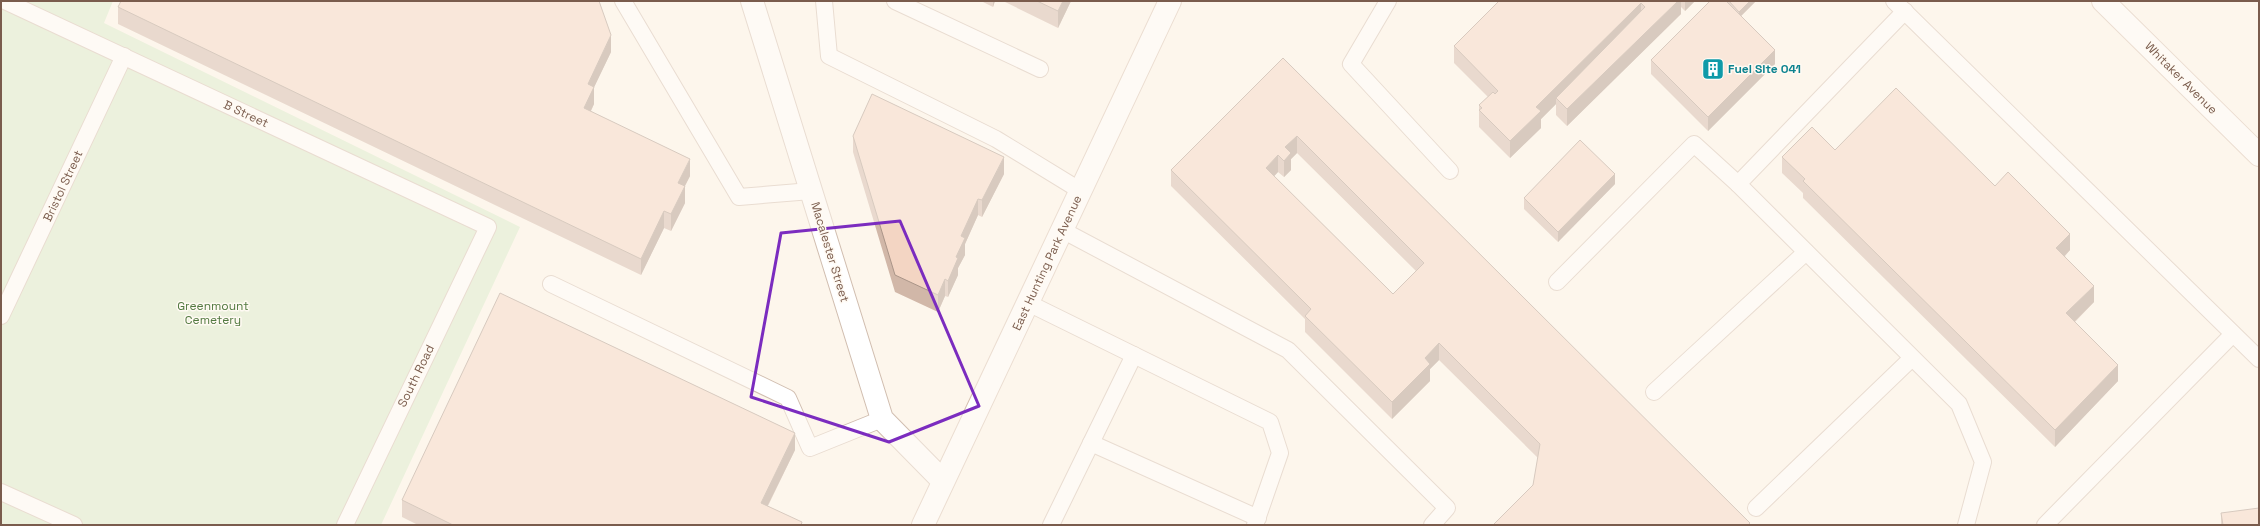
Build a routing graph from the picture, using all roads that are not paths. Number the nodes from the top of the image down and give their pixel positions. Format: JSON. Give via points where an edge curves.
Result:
{"nodes":[{"id":1,"x":5,"y":1,"type":"edge"},
{"id":2,"x":623,"y":1,"type":"edge"},
{"id":3,"x":752,"y":1,"type":"edge"},
{"id":4,"x":824,"y":1,"type":"edge"},
{"id":5,"x":895,"y":1,"type":"edge"},
{"id":6,"x":1170,"y":1,"type":"edge"},
{"id":7,"x":1388,"y":1,"type":"edge"},
{"id":8,"x":2103,"y":1,"type":"edge"},
{"id":9,"x":1900,"y":6,"type":"edge"},
{"id":10,"x":124,"y":56,"type":"junction"},
{"id":11,"x":1040,"y":69,"type":"dead end"},
{"id":12,"x":2259,"y":155,"type":"edge"},
{"id":13,"x":1450,"y":171,"type":"dead end"},
{"id":14,"x":1738,"y":184,"type":"junction"},
{"id":15,"x":811,"y":191,"type":"junction"},
{"id":16,"x":1081,"y":191,"type":"junction"},
{"id":17,"x":488,"y":227,"type":"joint"},
{"id":18,"x":1062,"y":230,"type":"junction"},
{"id":19,"x":1806,"y":252,"type":"junction"},
{"id":20,"x":1557,"y":282,"type":"dead end"},
{"id":21,"x":551,"y":284,"type":"dead end"},
{"id":22,"x":1028,"y":303,"type":"junction"},
{"id":23,"x":1,"y":316,"type":"edge"},
{"id":24,"x":2233,"y":334,"type":"junction"},
{"id":25,"x":1134,"y":355,"type":"junction"},
{"id":26,"x":1912,"y":358,"type":"junction"},
{"id":27,"x":2259,"y":359,"type":"edge"},
{"id":28,"x":1654,"y":392,"type":"dead end"},
{"id":29,"x":882,"y":420,"type":"junction"},
{"id":30,"x":1091,"y":443,"type":"junction"},
{"id":31,"x":943,"y":481,"type":"junction"},
{"id":32,"x":1,"y":492,"type":"edge"},
{"id":33,"x":1756,"y":508,"type":"dead end"},
{"id":34,"x":1256,"y":521,"type":"edge"},
{"id":35,"x":74,"y":525,"type":"edge"},
{"id":36,"x":345,"y":525,"type":"edge"},
{"id":37,"x":923,"y":525,"type":"edge"},
{"id":38,"x":1051,"y":525,"type":"edge"},
{"id":39,"x":1432,"y":525,"type":"edge"},
{"id":40,"x":1966,"y":525,"type":"edge"},
{"id":41,"x":2045,"y":525,"type":"edge"}],
"edges":[{"from":1,"to":10,"type":"lane","name":"B Street"},
{"from":2,"to":15,"type":"lane","via":[[739,197]]},
{"from":3,"to":15,"type":"main road","name":"Macalester Street"},
{"from":4,"to":16,"type":"lane","via":[[829,56],[996,139]]},
{"from":5,"to":11,"type":"lane"},
{"from":6,"to":16,"type":"main road","name":"East Hunting Park Avenue"},
{"from":7,"to":13,"type":"lane","via":[[1351,64]]},
{"from":8,"to":12,"type":"main road","name":"Whitaker Avenue"},
{"from":9,"to":14,"type":"lane"},
{"from":9,"to":24,"type":"lane"},
{"from":10,"to":17,"type":"lane","name":"B Street"},
{"from":10,"to":23,"type":"lane","name":"Bristol Street"},
{"from":14,"to":19,"type":"lane"},
{"from":14,"to":20,"type":"lane","via":[[1694,144]]},
{"from":15,"to":29,"type":"main road","name":"Macalester Street"},
{"from":16,"to":18,"type":"main road","name":"East Hunting Park Avenue"},
{"from":17,"to":36,"type":"lane","name":"South Road"},
{"from":18,"to":22,"type":"main road","name":"East Hunting Park Avenue"},
{"from":18,"to":39,"type":"lane","via":[[1288,350],[1447,508]]},
{"from":19,"to":26,"type":"lane"},
{"from":19,"to":28,"type":"lane"},
{"from":21,"to":29,"type":"lane","via":[[788,398],[810,448]]},
{"from":22,"to":25,"type":"lane"},
{"from":22,"to":31,"type":"main road","name":"East Hunting Park Avenue"},
{"from":24,"to":27,"type":"lane"},
{"from":24,"to":41,"type":"lane"},
{"from":25,"to":30,"type":"lane"},
{"from":25,"to":34,"type":"lane","via":[[1270,422],[1280,453]]},
{"from":26,"to":33,"type":"lane"},
{"from":26,"to":40,"type":"lane","via":[[1959,404],[1983,462]]},
{"from":29,"to":31,"type":"main road","name":"Macalester Street"},
{"from":30,"to":34,"type":"lane"},
{"from":30,"to":38,"type":"lane"},
{"from":31,"to":37,"type":"main road","name":"East Hunting Park Avenue"},
{"from":32,"to":35,"type":"lane"}]}
